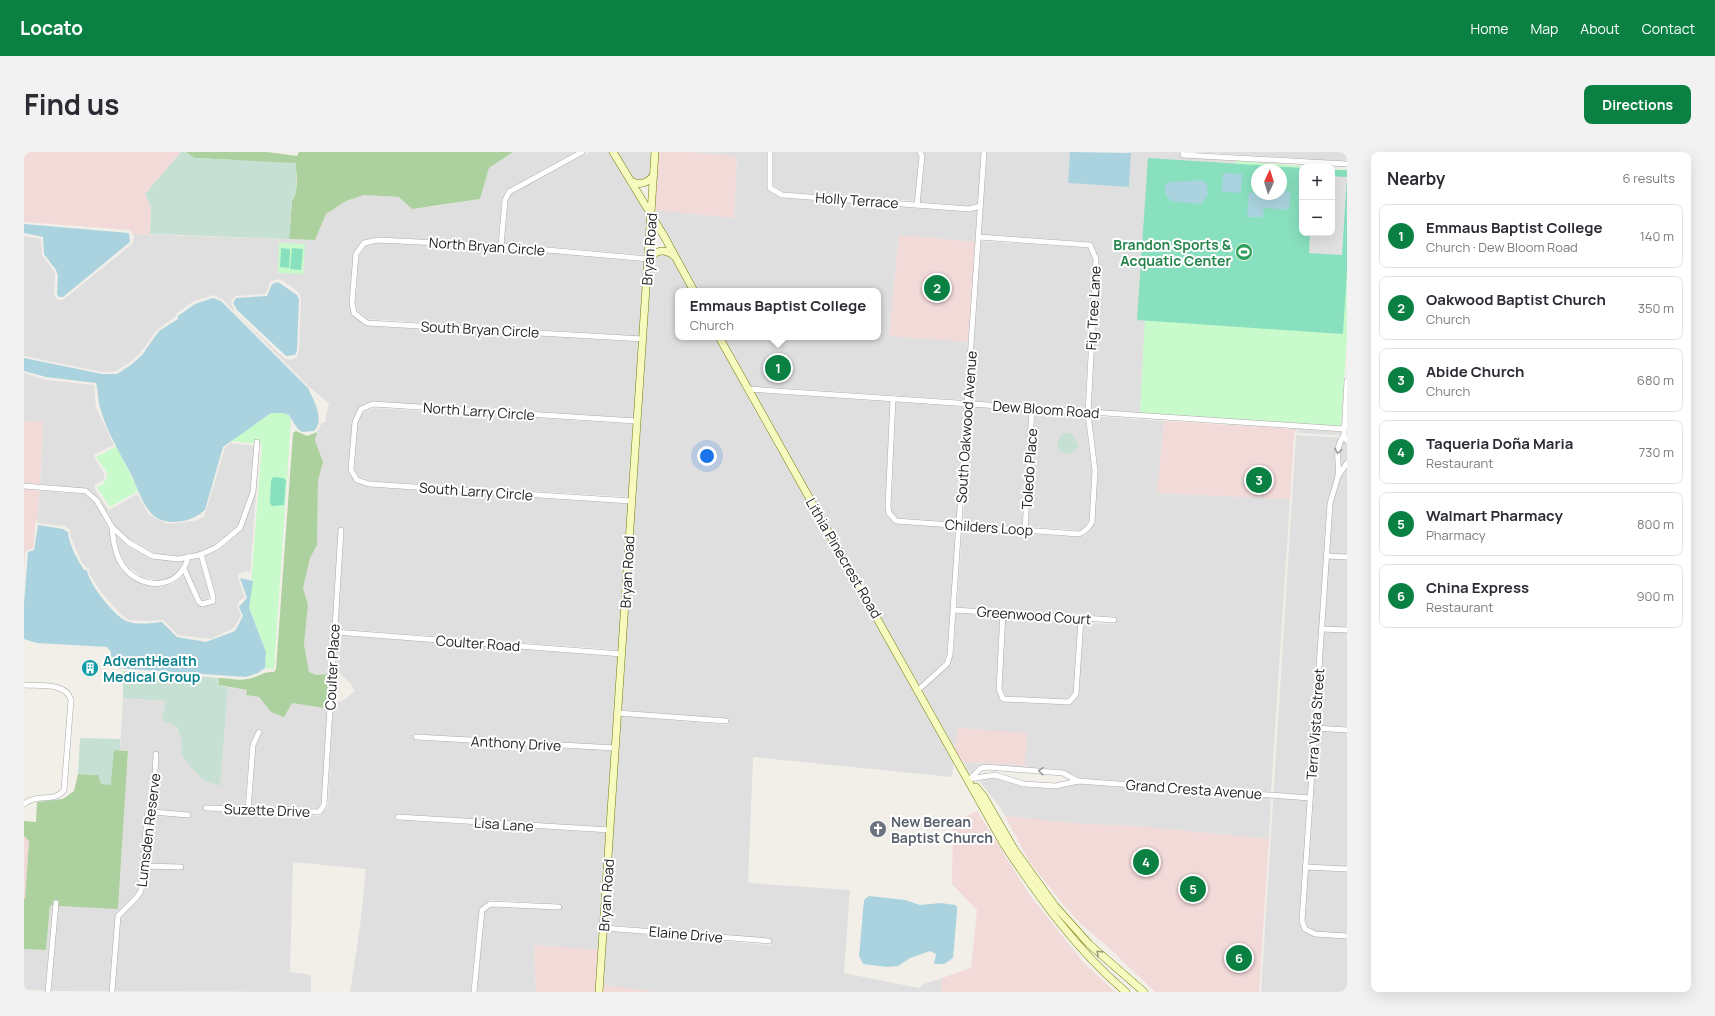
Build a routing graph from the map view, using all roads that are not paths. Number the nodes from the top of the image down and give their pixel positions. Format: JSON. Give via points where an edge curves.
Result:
{"nodes":[{"id":1,"x":582,"y":152,"type":"edge"},
{"id":2,"x":613,"y":152,"type":"edge"},
{"id":3,"x":655,"y":152,"type":"edge"},
{"id":4,"x":770,"y":152,"type":"edge"},
{"id":5,"x":920,"y":152,"type":"edge"},
{"id":6,"x":984,"y":152,"type":"edge"},
{"id":7,"x":1183,"y":153,"type":"edge"},
{"id":8,"x":1347,"y":164,"type":"edge"},
{"id":9,"x":654,"y":174,"type":"junction"},
{"id":10,"x":631,"y":181,"type":"junction"},
{"id":11,"x":917,"y":204,"type":"junction"},
{"id":12,"x":980,"y":206,"type":"junction"},
{"id":13,"x":651,"y":216,"type":"junction"},
{"id":14,"x":978,"y":237,"type":"junction"},
{"id":15,"x":501,"y":246,"type":"junction"},
{"id":16,"x":676,"y":258,"type":"junction"},
{"id":17,"x":649,"y":260,"type":"junction"},
{"id":18,"x":354,"y":279,"type":"joint"},
{"id":19,"x":692,"y":288,"type":"edge"},
{"id":20,"x":643,"y":339,"type":"junction"},
{"id":21,"x":721,"y":340,"type":"edge"},
{"id":22,"x":1347,"y":381,"type":"edge"},
{"id":23,"x":748,"y":389,"type":"junction"},
{"id":24,"x":893,"y":398,"type":"junction"},
{"id":25,"x":967,"y":404,"type":"junction"},
{"id":26,"x":1032,"y":408,"type":"junction"},
{"id":27,"x":1088,"y":413,"type":"junction"},
{"id":28,"x":636,"y":421,"type":"junction"},
{"id":29,"x":1344,"y":429,"type":"junction"},
{"id":30,"x":1344,"y":436,"type":"junction"},
{"id":31,"x":1347,"y":441,"type":"edge"},
{"id":32,"x":257,"y":442,"type":"dead end"},
{"id":33,"x":353,"y":445,"type":"joint"},
{"id":34,"x":1347,"y":463,"type":"edge"},
{"id":35,"x":1338,"y":476,"type":"junction"},
{"id":36,"x":24,"y":486,"type":"edge"},
{"id":37,"x":631,"y":501,"type":"junction"},
{"id":38,"x":960,"y":525,"type":"junction"},
{"id":39,"x":112,"y":528,"type":"junction"},
{"id":40,"x":341,"y":530,"type":"dead end"},
{"id":41,"x":1025,"y":530,"type":"junction"},
{"id":42,"x":201,"y":554,"type":"junction"},
{"id":43,"x":1327,"y":556,"type":"junction"},
{"id":44,"x":188,"y":557,"type":"junction"},
{"id":45,"x":1347,"y":558,"type":"edge"},
{"id":46,"x":184,"y":569,"type":"junction"},
{"id":47,"x":954,"y":610,"type":"junction"},
{"id":48,"x":1002,"y":613,"type":"junction"},
{"id":49,"x":1081,"y":619,"type":"junction"},
{"id":50,"x":1114,"y":620,"type":"dead end"},
{"id":51,"x":1322,"y":629,"type":"junction"},
{"id":52,"x":1347,"y":630,"type":"edge"},
{"id":53,"x":334,"y":632,"type":"junction"},
{"id":54,"x":622,"y":654,"type":"junction"},
{"id":55,"x":24,"y":685,"type":"edge"},
{"id":56,"x":918,"y":690,"type":"junction"},
{"id":57,"x":618,"y":713,"type":"junction"},
{"id":58,"x":726,"y":721,"type":"dead end"},
{"id":59,"x":1315,"y":728,"type":"junction"},
{"id":60,"x":1347,"y":730,"type":"edge"},
{"id":61,"x":259,"y":732,"type":"dead end"},
{"id":62,"x":416,"y":737,"type":"dead end"},
{"id":63,"x":615,"y":748,"type":"junction"},
{"id":64,"x":156,"y":754,"type":"dead end"},
{"id":65,"x":969,"y":779,"type":"junction"},
{"id":66,"x":1078,"y":781,"type":"junction"},
{"id":67,"x":1310,"y":798,"type":"junction"},
{"id":68,"x":24,"y":804,"type":"edge"},
{"id":69,"x":324,"y":805,"type":"joint"},
{"id":70,"x":206,"y":808,"type":"dead end"},
{"id":71,"x":248,"y":810,"type":"junction"},
{"id":72,"x":153,"y":812,"type":"junction"},
{"id":73,"x":188,"y":815,"type":"dead end"},
{"id":74,"x":398,"y":817,"type":"dead end"},
{"id":75,"x":610,"y":830,"type":"junction"},
{"id":76,"x":1003,"y":842,"type":"junction"},
{"id":77,"x":1014,"y":849,"type":"junction"},
{"id":78,"x":143,"y":866,"type":"junction"},
{"id":79,"x":181,"y":867,"type":"dead end"},
{"id":80,"x":1305,"y":867,"type":"junction"},
{"id":81,"x":1347,"y":869,"type":"edge"},
{"id":82,"x":56,"y":903,"type":"dead end"},
{"id":83,"x":559,"y":907,"type":"dead end"},
{"id":84,"x":604,"y":928,"type":"junction"},
{"id":85,"x":1347,"y":936,"type":"edge"},
{"id":86,"x":769,"y":941,"type":"dead end"},
{"id":87,"x":48,"y":992,"type":"edge"},
{"id":88,"x":112,"y":992,"type":"edge"},
{"id":89,"x":474,"y":992,"type":"edge"},
{"id":90,"x":599,"y":992,"type":"edge"},
{"id":91,"x":1126,"y":992,"type":"edge"},
{"id":92,"x":1144,"y":992,"type":"edge"}],
"edges":[{"from":1,"to":15,"type":"street","via":[[508,192]]},
{"from":2,"to":10,"type":"main road"},
{"from":3,"to":9,"type":"main road","name":"Bryan Road"},
{"from":4,"to":11,"type":"street","name":"Holly Terrace","via":[[770,188],[782,195]]},
{"from":5,"to":11,"type":"street","via":[[922,156]]},
{"from":6,"to":12,"type":"street","name":"South Oakwood Avenue"},
{"from":7,"to":8,"type":"street"},
{"from":9,"to":10,"type":"main road","via":[[650,180],[643,183]]},
{"from":9,"to":13,"type":"main road","name":"Bryan Road"},
{"from":10,"to":13,"type":"main road"},
{"from":11,"to":12,"type":"street","name":"Holly Terrace","via":[[969,209]]},
{"from":12,"to":14,"type":"street","name":"South Oakwood Avenue"},
{"from":13,"to":16,"type":"main road"},
{"from":13,"to":17,"type":"main road","name":"Bryan Road"},
{"from":14,"to":25,"type":"street","name":"South Oakwood Avenue"},
{"from":14,"to":27,"type":"street","name":"Fig Tree Lane","via":[[1090,245],[1096,259]]},
{"from":15,"to":17,"type":"street","name":"North Bryan Circle"},
{"from":15,"to":18,"type":"street","name":"North Bryan Circle","via":[[378,240],[364,243],[356,254]]},
{"from":16,"to":17,"type":"main road","via":[[669,252],[659,251]]},
{"from":16,"to":19,"type":"main road"},
{"from":17,"to":20,"type":"main road","name":"Bryan Road"},
{"from":18,"to":20,"type":"street","name":"South Bryan Circle","via":[[354,313],[367,322]]},
{"from":20,"to":28,"type":"main road","name":"Bryan Road"},
{"from":21,"to":23,"type":"main road","name":"Lithia Pinecrest Road"},
{"from":22,"to":29,"type":"street","name":"Terra Vista Street"},
{"from":23,"to":24,"type":"street","name":"Dew Bloom Road"},
{"from":23,"to":56,"type":"main road","name":"Lithia Pinecrest Road"},
{"from":24,"to":25,"type":"street","name":"Dew Bloom Road"},
{"from":24,"to":38,"type":"street","name":"Childers Loop","via":[[889,513],[896,521]]},
{"from":25,"to":26,"type":"street","name":"Dew Bloom Road"},
{"from":25,"to":38,"type":"street","name":"South Oakwood Avenue"},
{"from":26,"to":27,"type":"street","name":"Dew Bloom Road"},
{"from":26,"to":41,"type":"street","name":"Toledo Place"},
{"from":27,"to":29,"type":"street","name":"Dew Bloom Road"},
{"from":27,"to":41,"type":"street","name":"Childers Loop","via":[[1095,471],[1092,522],[1085,532],[1079,534]]},
{"from":28,"to":33,"type":"street","name":"North Larry Circle","via":[[373,404],[361,409],[355,422]]},
{"from":28,"to":37,"type":"main road","name":"Bryan Road"},
{"from":29,"to":30,"type":"street","name":"Terra Vista Street"},
{"from":30,"to":31,"type":"street"},
{"from":30,"to":35,"type":"street","name":"Terra Vista Street","one_way":true,"via":[[1337,451]]},
{"from":32,"to":42,"type":"street","via":[[253,492],[240,528],[217,547]]},
{"from":33,"to":37,"type":"street","name":"South Larry Circle","via":[[352,470],[357,480],[369,484]]},
{"from":34,"to":35,"type":"street","name":"Terra Vista Street"},
{"from":35,"to":43,"type":"street","name":"Terra Vista Street","via":[[1330,504]]},
{"from":36,"to":39,"type":"street","via":[[86,491],[97,500]]},
{"from":37,"to":54,"type":"main road","name":"Bryan Road"},
{"from":38,"to":41,"type":"street","name":"Childers Loop"},
{"from":38,"to":47,"type":"street","name":"South Oakwood Avenue"},
{"from":39,"to":44,"type":"street","via":[[128,542],[152,556],[178,559]]},
{"from":39,"to":46,"type":"street","via":[[119,559],[123,566],[141,580],[159,584],[170,582]]},
{"from":40,"to":53,"type":"street","name":"Coulter Place"},
{"from":42,"to":44,"type":"street"},
{"from":42,"to":46,"type":"street","via":[[212,600],[202,604],[199,602]]},
{"from":43,"to":45,"type":"street"},
{"from":43,"to":51,"type":"street","name":"Terra Vista Street"},
{"from":44,"to":46,"type":"street"},
{"from":47,"to":48,"type":"street","name":"Greenwood Court"},
{"from":47,"to":56,"type":"street","name":"South Oakwood Avenue","via":[[950,655],[946,664]]},
{"from":48,"to":49,"type":"street","name":"Greenwood Court"},
{"from":48,"to":49,"type":"street","via":[[998,689],[1003,699],[1069,702],[1076,694]]},
{"from":49,"to":50,"type":"street","name":"Greenwood Court"},
{"from":51,"to":52,"type":"street"},
{"from":51,"to":59,"type":"street","name":"Terra Vista Street"},
{"from":53,"to":54,"type":"street","name":"Coulter Road"},
{"from":53,"to":69,"type":"street","name":"Coulter Place"},
{"from":54,"to":57,"type":"main road","name":"Bryan Road"},
{"from":55,"to":68,"type":"street","via":[[62,688],[71,700],[64,790],[57,796],[38,797]]},
{"from":56,"to":65,"type":"main road","name":"Lithia Pinecrest Road"},
{"from":57,"to":58,"type":"street"},
{"from":57,"to":63,"type":"main road","name":"Bryan Road"},
{"from":59,"to":60,"type":"street"},
{"from":59,"to":67,"type":"street","name":"Terra Vista Street"},
{"from":61,"to":71,"type":"street","via":[[253,744]]},
{"from":62,"to":63,"type":"street","name":"Anthony Drive"},
{"from":63,"to":75,"type":"main road","name":"Bryan Road"},
{"from":64,"to":72,"type":"street","name":"Lumsden Reserve"},
{"from":65,"to":66,"type":"street","name":"Grand Cresta Avenue","via":[[995,775],[1024,784],[1056,786]]},
{"from":66,"to":65,"type":"street","name":"Grand Cresta Avenue","one_way":true,"via":[[1063,773],[987,767],[981,768]]},
{"from":65,"to":76,"type":"main road","name":"Lithia Pinecrest Road","via":[[978,800]]},
{"from":65,"to":77,"type":"main road","name":"Lithia Pinecrest Road","via":[[984,797]]},
{"from":66,"to":67,"type":"street","name":"Grand Cresta Avenue"},
{"from":67,"to":80,"type":"street","name":"Terra Vista Street"},
{"from":69,"to":71,"type":"street","name":"Suzette Drive","via":[[319,812]]},
{"from":70,"to":71,"type":"street","name":"Suzette Drive"},
{"from":72,"to":73,"type":"street"},
{"from":72,"to":78,"type":"street","name":"Lumsden Reserve","via":[[147,816]]},
{"from":74,"to":75,"type":"street","name":"Lisa Lane"},
{"from":75,"to":84,"type":"main road","name":"Bryan Road"},
{"from":76,"to":77,"type":"main road","via":[[1010,844]]},
{"from":76,"to":91,"type":"main road","name":"Lithia Pinecrest Road","via":[[1070,934]]},
{"from":92,"to":77,"type":"main road","name":"Lithia Pinecrest Road","one_way":true,"via":[[1106,960],[1074,927],[1042,890]]},
{"from":78,"to":79,"type":"street"},
{"from":78,"to":88,"type":"street","name":"Lumsden Reserve","via":[[141,891],[120,913],[117,920]]},
{"from":80,"to":81,"type":"street"},
{"from":80,"to":85,"type":"street","name":"Terra Vista Street","via":[[1303,926],[1312,933]]},
{"from":82,"to":87,"type":"street"},
{"from":83,"to":89,"type":"street","via":[[490,904],[482,910]]},
{"from":84,"to":86,"type":"street","name":"Elaine Drive"},
{"from":84,"to":90,"type":"main road","name":"Bryan Road"}]}
